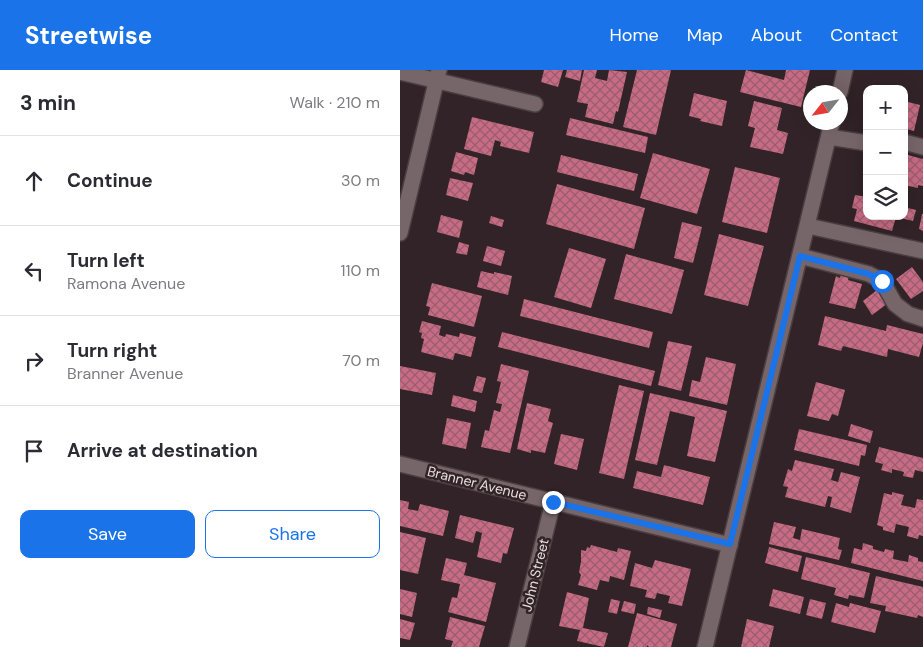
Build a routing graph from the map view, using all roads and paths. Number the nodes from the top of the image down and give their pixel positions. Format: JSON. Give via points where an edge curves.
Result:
{"nodes":[{"id":1,"x":845,"y":70,"type":"edge"},
{"id":2,"x":400,"y":72,"type":"edge"},
{"id":3,"x":438,"y":75,"type":"edge"},
{"id":4,"x":842,"y":85,"type":"edge"},
{"id":5,"x":535,"y":104,"type":"dead end"},
{"id":6,"x":831,"y":130,"type":"edge"},
{"id":7,"x":863,"y":142,"type":"edge"},
{"id":8,"x":908,"y":143,"type":"edge"},
{"id":9,"x":923,"y":147,"type":"edge"},
{"id":10,"x":808,"y":226,"type":"junction"},
{"id":11,"x":400,"y":234,"type":"edge"},
{"id":12,"x":923,"y":251,"type":"edge"},
{"id":13,"x":800,"y":256,"type":"junction"},
{"id":14,"x":923,"y":319,"type":"edge"},
{"id":15,"x":400,"y":464,"type":"edge"},
{"id":16,"x":553,"y":502,"type":"junction"},
{"id":17,"x":730,"y":544,"type":"junction"},
{"id":18,"x":518,"y":647,"type":"edge"},
{"id":19,"x":705,"y":647,"type":"edge"}],
"edges":[{"from":1,"to":4,"type":"street"},
{"from":2,"to":3,"type":"street"},
{"from":3,"to":5,"type":"street"},
{"from":3,"to":11,"type":"street"},
{"from":6,"to":7,"type":"street"},
{"from":6,"to":10,"type":"street"},
{"from":8,"to":9,"type":"street"},
{"from":10,"to":12,"type":"street"},
{"from":10,"to":13,"type":"street"},
{"from":13,"to":14,"type":"street","via":[[869,274],[882,281],[895,304],[908,314]]},
{"from":13,"to":17,"type":"street"},
{"from":15,"to":16,"type":"street","name":"Branner Avenue"},
{"from":16,"to":17,"type":"street","name":"Branner Avenue"},
{"from":16,"to":18,"type":"street","name":"John Street"},
{"from":17,"to":19,"type":"street"}]}
